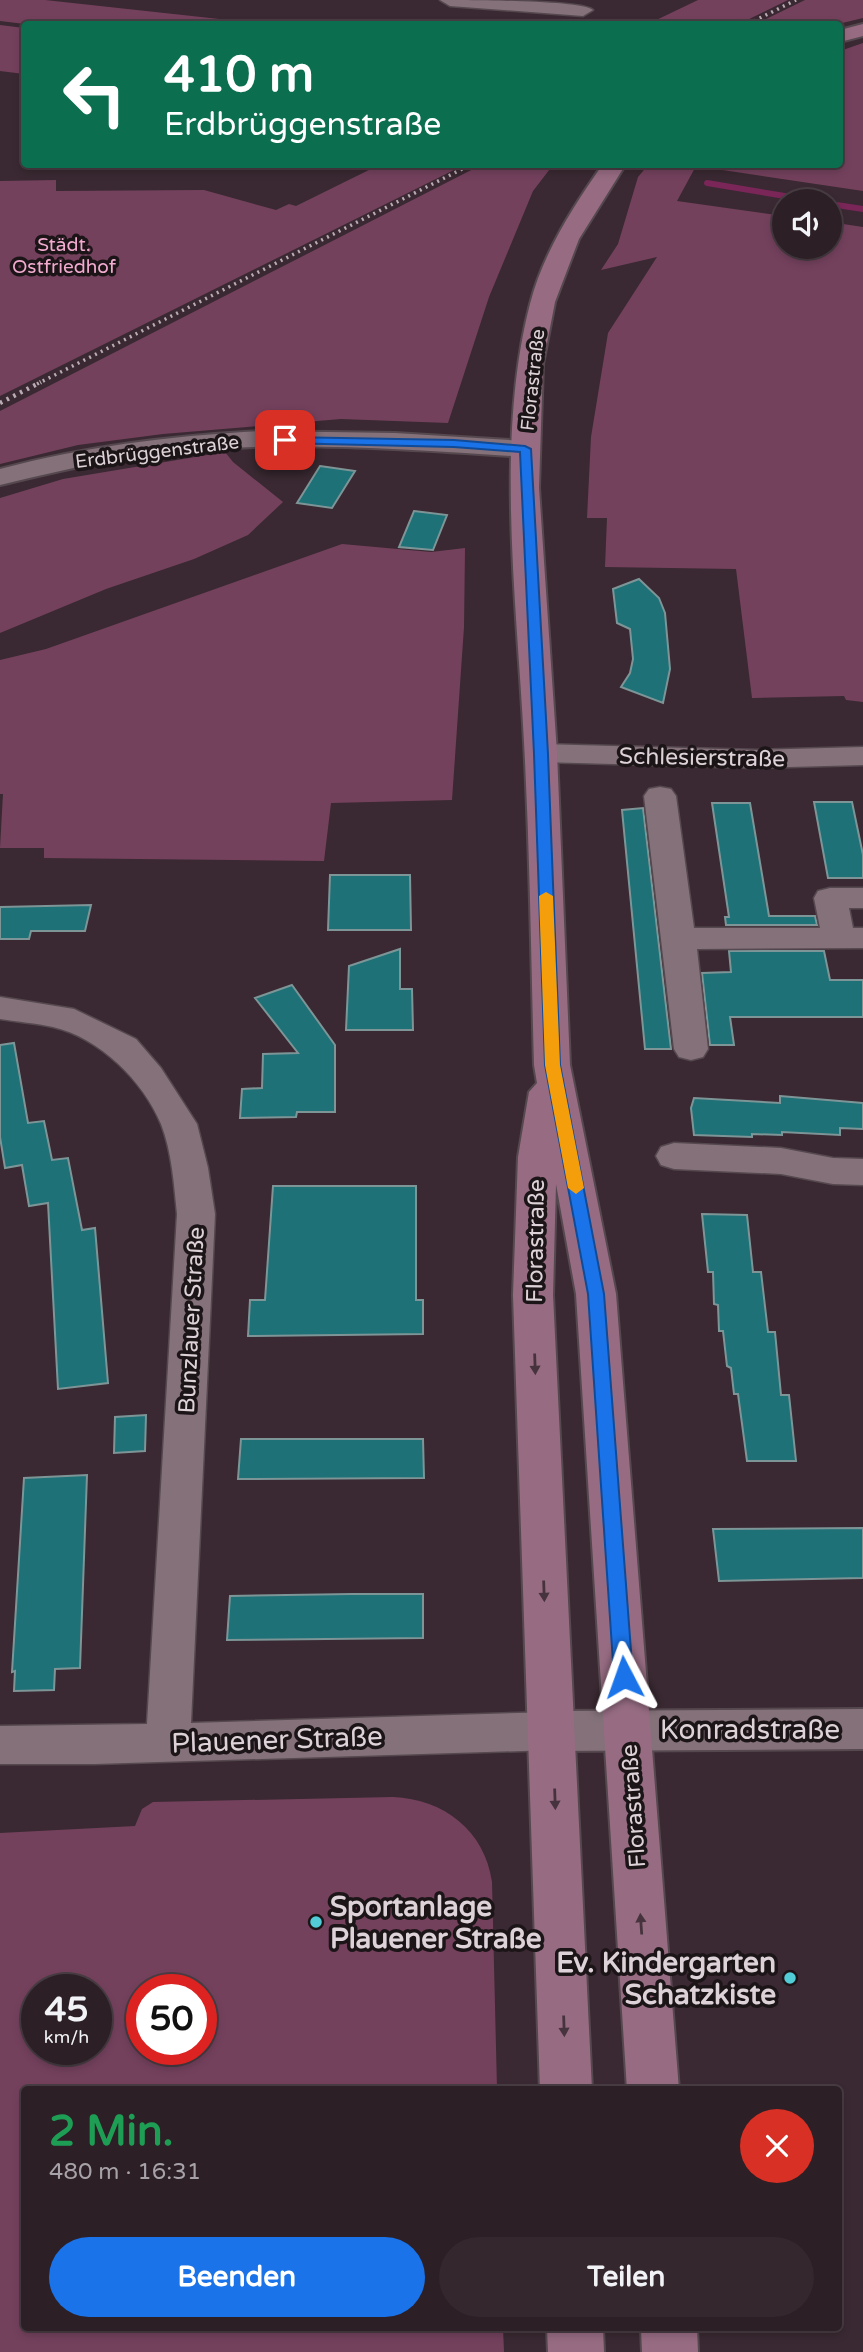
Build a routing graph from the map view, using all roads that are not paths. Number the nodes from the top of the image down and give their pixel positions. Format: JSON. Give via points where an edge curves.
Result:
{"nodes":[{"id":1,"x":450,"y":0,"type":"edge"},
{"id":2,"x":583,"y":11,"type":"edge"},
{"id":3,"x":863,"y":30,"type":"edge"},
{"id":4,"x":843,"y":35,"type":"edge"},
{"id":5,"x":611,"y":169,"type":"edge"},
{"id":6,"x":525,"y":449,"type":"junction"},
{"id":7,"x":0,"y":477,"type":"edge"},
{"id":8,"x":541,"y":754,"type":"junction"},
{"id":9,"x":863,"y":757,"type":"edge"},
{"id":10,"x":660,"y":796,"type":"dead end"},
{"id":11,"x":863,"y":898,"type":"edge"},
{"id":12,"x":851,"y":938,"type":"edge"},
{"id":13,"x":679,"y":939,"type":"junction"},
{"id":14,"x":0,"y":1008,"type":"edge"},
{"id":15,"x":691,"y":1049,"type":"dead end"},
{"id":16,"x":552,"y":1065,"type":"junction"},
{"id":17,"x":674,"y":1156,"type":"dead end"},
{"id":18,"x":863,"y":1172,"type":"edge"},
{"id":19,"x":863,"y":1729,"type":"edge"},
{"id":20,"x":553,"y":1731,"type":"junction"},
{"id":21,"x":628,"y":1731,"type":"junction"},
{"id":22,"x":168,"y":1743,"type":"junction"},
{"id":23,"x":0,"y":1745,"type":"edge"},
{"id":24,"x":566,"y":2086,"type":"edge"},
{"id":25,"x":653,"y":2086,"type":"edge"},
{"id":26,"x":575,"y":2331,"type":"edge"},
{"id":27,"x":669,"y":2331,"type":"edge"},
{"id":28,"x":576,"y":2352,"type":"edge"},
{"id":29,"x":670,"y":2352,"type":"edge"}],
"edges":[{"from":1,"to":2,"type":"street"},
{"from":3,"to":4,"type":"main road"},
{"from":5,"to":6,"type":"main road","name":"Florastraße","via":[[567,239],[543,302],[530,364]]},
{"from":6,"to":7,"type":"street","name":"Erdbrüggenstraße","via":[[248,440],[106,454]]},
{"from":6,"to":8,"type":"main road","name":"Florastraße"},
{"from":8,"to":9,"type":"street","name":"Schlesierstraße"},
{"from":8,"to":16,"type":"main road","name":"Florastraße"},
{"from":10,"to":13,"type":"street"},
{"from":11,"to":12,"type":"street","via":[[830,898]]},
{"from":12,"to":13,"type":"street"},
{"from":13,"to":15,"type":"street"},
{"from":14,"to":22,"type":"street","name":"Bunzlauer Straße","via":[[62,1017],[124,1047],[149,1076],[179,1125],[190,1168],[197,1214]]},
{"from":16,"to":20,"type":"main road","name":"Florastraße","one_way":true,"via":[[537,1157],[533,1295]]},
{"from":16,"to":21,"type":"main road","name":"Florastraße","via":[[596,1294]]},
{"from":17,"to":18,"type":"street","via":[[781,1161]]},
{"from":19,"to":21,"type":"street","name":"Konradstraße"},
{"from":20,"to":21,"type":"street","name":"Konradstraße"},
{"from":20,"to":22,"type":"street","name":"Plauener Straße"},
{"from":20,"to":24,"type":"main road","name":"Florastraße","one_way":true},
{"from":25,"to":21,"type":"main road","name":"Florastraße","one_way":true},
{"from":22,"to":23,"type":"street","name":"Plauener Straße"},
{"from":26,"to":28,"type":"main road"},
{"from":27,"to":29,"type":"main road"}]}
